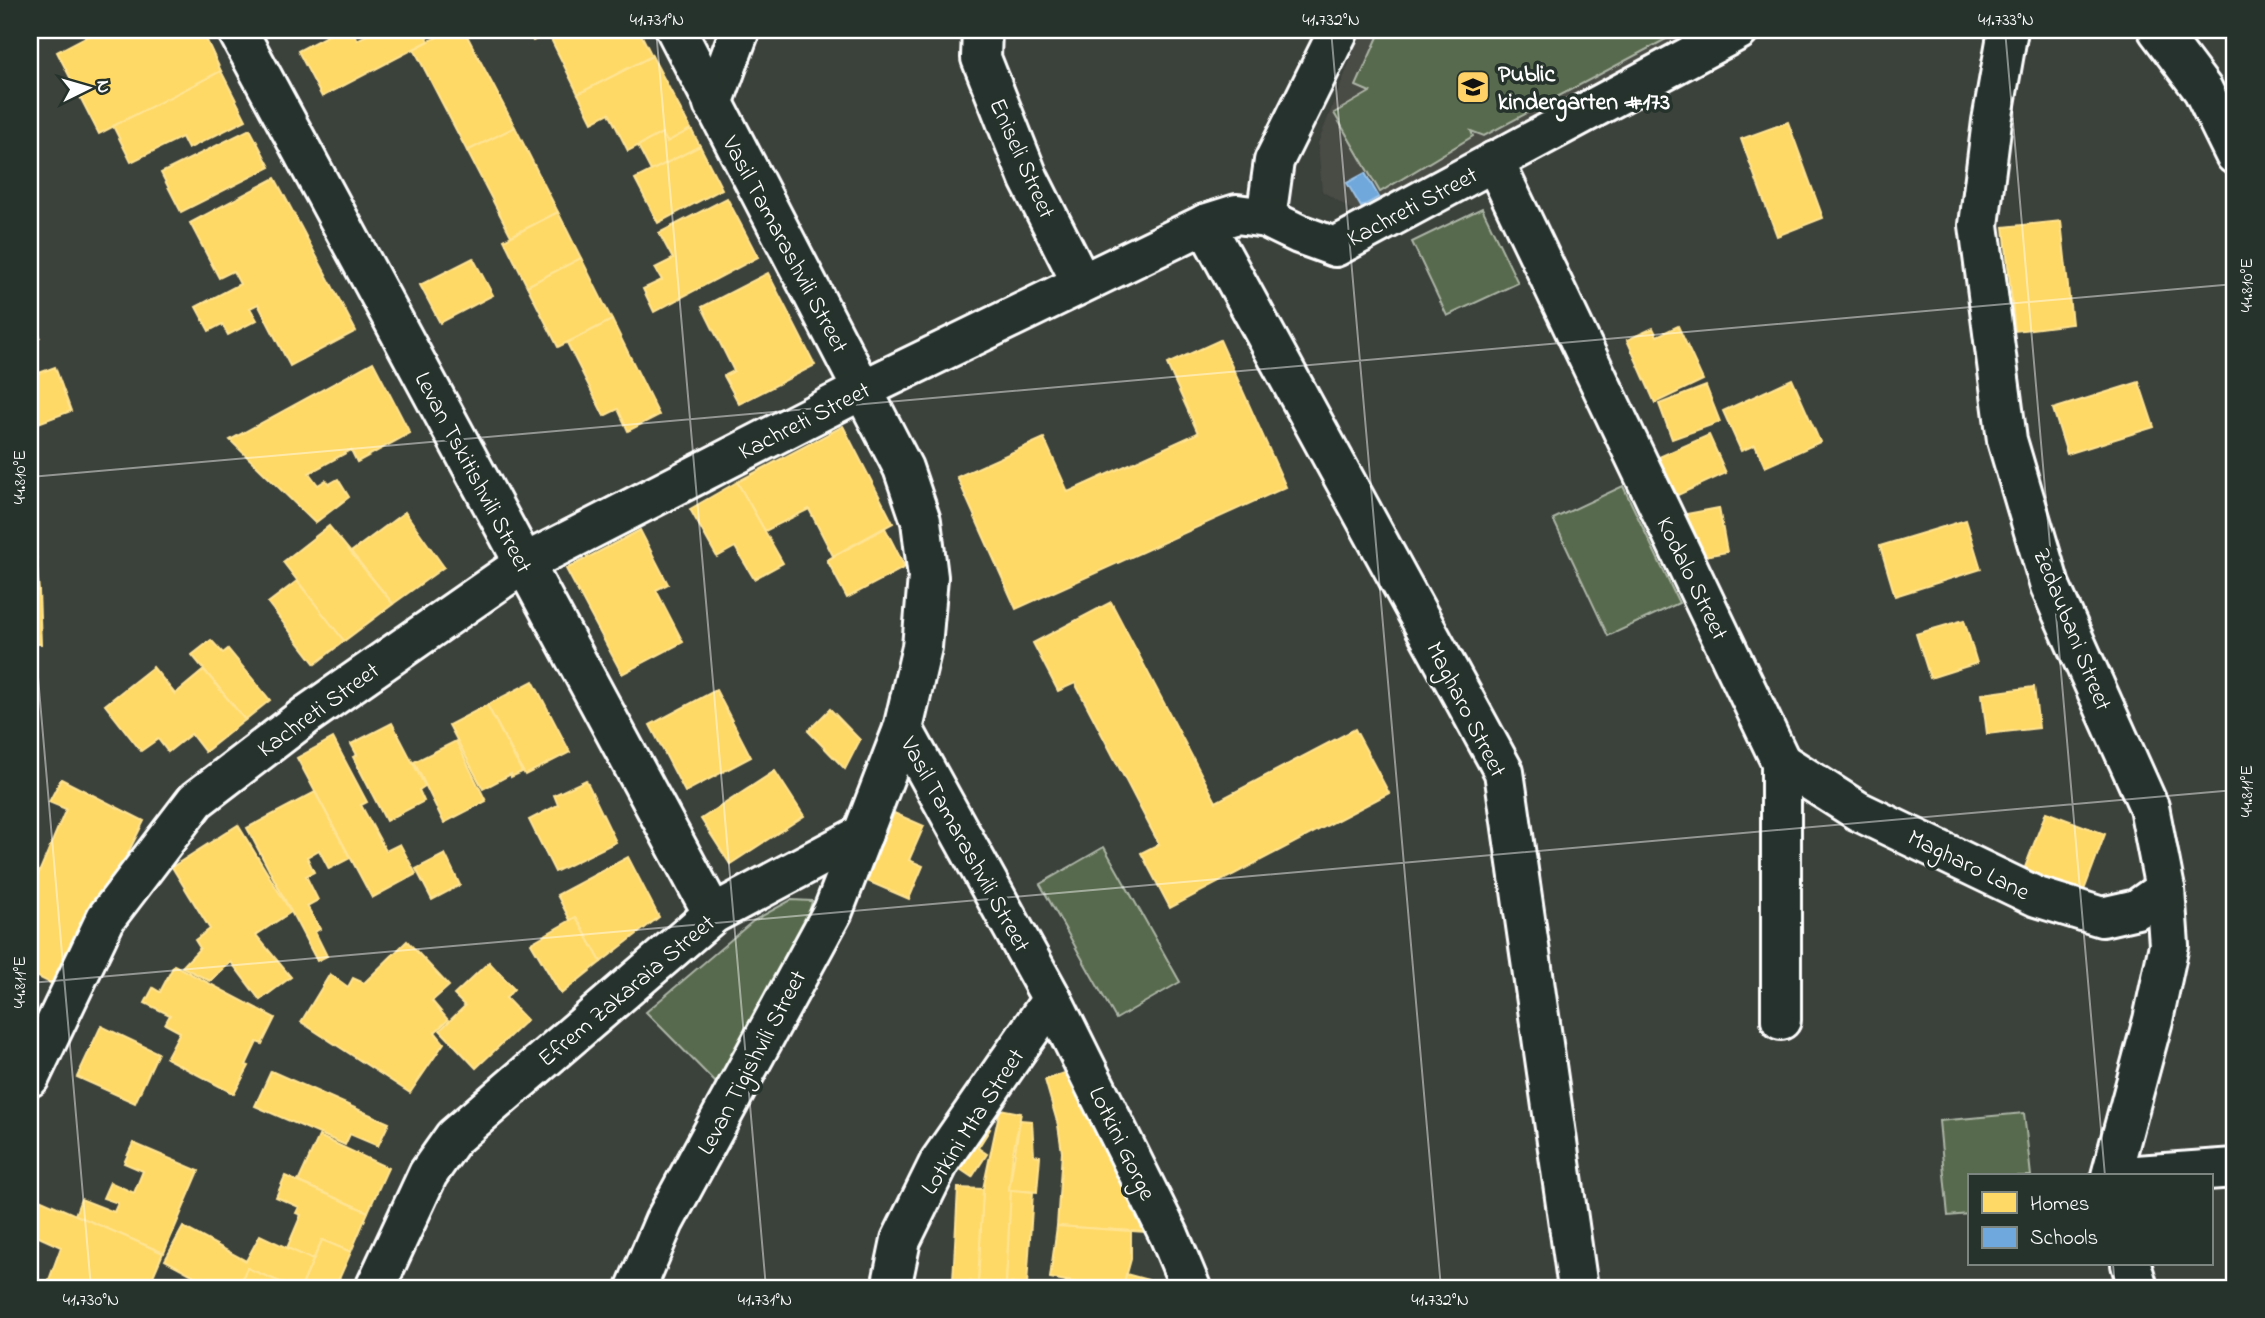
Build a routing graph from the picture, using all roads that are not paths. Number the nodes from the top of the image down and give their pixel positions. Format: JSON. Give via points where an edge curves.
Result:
{"nodes":[{"id":1,"x":237,"y":30,"type":"edge"},
{"id":2,"x":676,"y":30,"type":"edge"},
{"id":3,"x":740,"y":30,"type":"edge"},
{"id":4,"x":982,"y":30,"type":"edge"},
{"id":5,"x":1339,"y":30,"type":"edge"},
{"id":6,"x":1739,"y":30,"type":"edge"},
{"id":7,"x":2008,"y":30,"type":"edge"},
{"id":8,"x":2158,"y":30,"type":"edge"},
{"id":9,"x":713,"y":104,"type":"junction"},
{"id":10,"x":2235,"y":155,"type":"edge"},
{"id":11,"x":1494,"y":161,"type":"junction"},
{"id":12,"x":1266,"y":218,"type":"junction"},
{"id":13,"x":1205,"y":224,"type":"junction"},
{"id":14,"x":1081,"y":282,"type":"junction"},
{"id":15,"x":862,"y":390,"type":"junction"},
{"id":16,"x":523,"y":564,"type":"junction"},
{"id":17,"x":902,"y":729,"type":"junction"},
{"id":18,"x":1781,"y":762,"type":"junction"},
{"id":19,"x":863,"y":834,"type":"junction"},
{"id":20,"x":2165,"y":889,"type":"junction"},
{"id":21,"x":713,"y":914,"type":"junction"},
{"id":22,"x":1052,"y":999,"type":"junction"},
{"id":23,"x":1781,"y":1020,"type":"dead end"},
{"id":24,"x":30,"y":1077,"type":"edge"},
{"id":25,"x":2235,"y":1168,"type":"edge"},
{"id":26,"x":2112,"y":1174,"type":"edge"},
{"id":27,"x":2151,"y":1174,"type":"edge"},
{"id":28,"x":2132,"y":1266,"type":"edge"},
{"id":29,"x":375,"y":1288,"type":"edge"},
{"id":30,"x":636,"y":1288,"type":"edge"},
{"id":31,"x":891,"y":1288,"type":"edge"},
{"id":32,"x":1191,"y":1288,"type":"edge"},
{"id":33,"x":1578,"y":1288,"type":"edge"},
{"id":34,"x":2138,"y":1288,"type":"edge"}],
"edges":[{"from":1,"to":16,"type":"street","name":"Levan Tskitishvili Street"},
{"from":2,"to":9,"type":"street","name":"Vasil Tamarashvili Street"},
{"from":3,"to":9,"type":"street"},
{"from":4,"to":14,"type":"street","name":"Eniseli Street","via":[[981,58],[1029,179]]},
{"from":5,"to":12,"type":"street","via":[[1274,161]]},
{"from":6,"to":11,"type":"street","name":"Kachreti Street"},
{"from":7,"to":20,"type":"street","name":"Zedaubani Street","via":[[1979,225],[2007,440],[2050,586],[2150,807]]},
{"from":8,"to":10,"type":"street","via":[[2203,90]]},
{"from":9,"to":15,"type":"street","name":"Vasil Tamarashvili Street"},
{"from":11,"to":12,"type":"street","name":"Kachreti Street","via":[[1335,247]]},
{"from":11,"to":18,"type":"street","name":"Kodalo Street"},
{"from":12,"to":13,"type":"street","name":"Kachreti Street","via":[[1237,214]]},
{"from":13,"to":14,"type":"street","name":"Kachreti Street"},
{"from":13,"to":33,"type":"street","name":"Magharo Street","via":[[1504,772]]},
{"from":14,"to":15,"type":"street","name":"Kachreti Street"},
{"from":15,"to":16,"type":"street","name":"Kachreti Street"},
{"from":15,"to":17,"type":"street","name":"Vasil Tamarashvili Street","via":[[903,468],[921,521],[928,577],[922,647]]},
{"from":16,"to":21,"type":"street","name":"Levan Tskitishvili Street"},
{"from":16,"to":24,"type":"street","name":"Kachreti Street","via":[[308,714],[196,800],[106,918]]},
{"from":17,"to":19,"type":"street"},
{"from":17,"to":22,"type":"street","name":"Vasil Tamarashvili Street"},
{"from":18,"to":20,"type":"street","name":"Magharo Lane","via":[[1858,811],[2036,897],[2102,917],[2137,909]]},
{"from":18,"to":23,"type":"street","name":"Kodalo Street"},
{"from":19,"to":21,"type":"street","name":"Efrem Zakaraia Street"},
{"from":19,"to":30,"type":"street","name":"Levan Tigishvili Street","via":[[834,911],[664,1222]]},
{"from":20,"to":26,"type":"street","name":"Zedaubani Street","via":[[2169,945]]},
{"from":21,"to":29,"type":"street","name":"Efrem Zakaraia Street","via":[[454,1137],[428,1174]]},
{"from":22,"to":31,"type":"street","name":"Lotkini Mta Street","via":[[940,1161],[901,1240]]},
{"from":22,"to":32,"type":"street","name":"Lotkini Gorge"},
{"from":25,"to":27,"type":"street"},
{"from":28,"to":34,"type":"street"}]}
